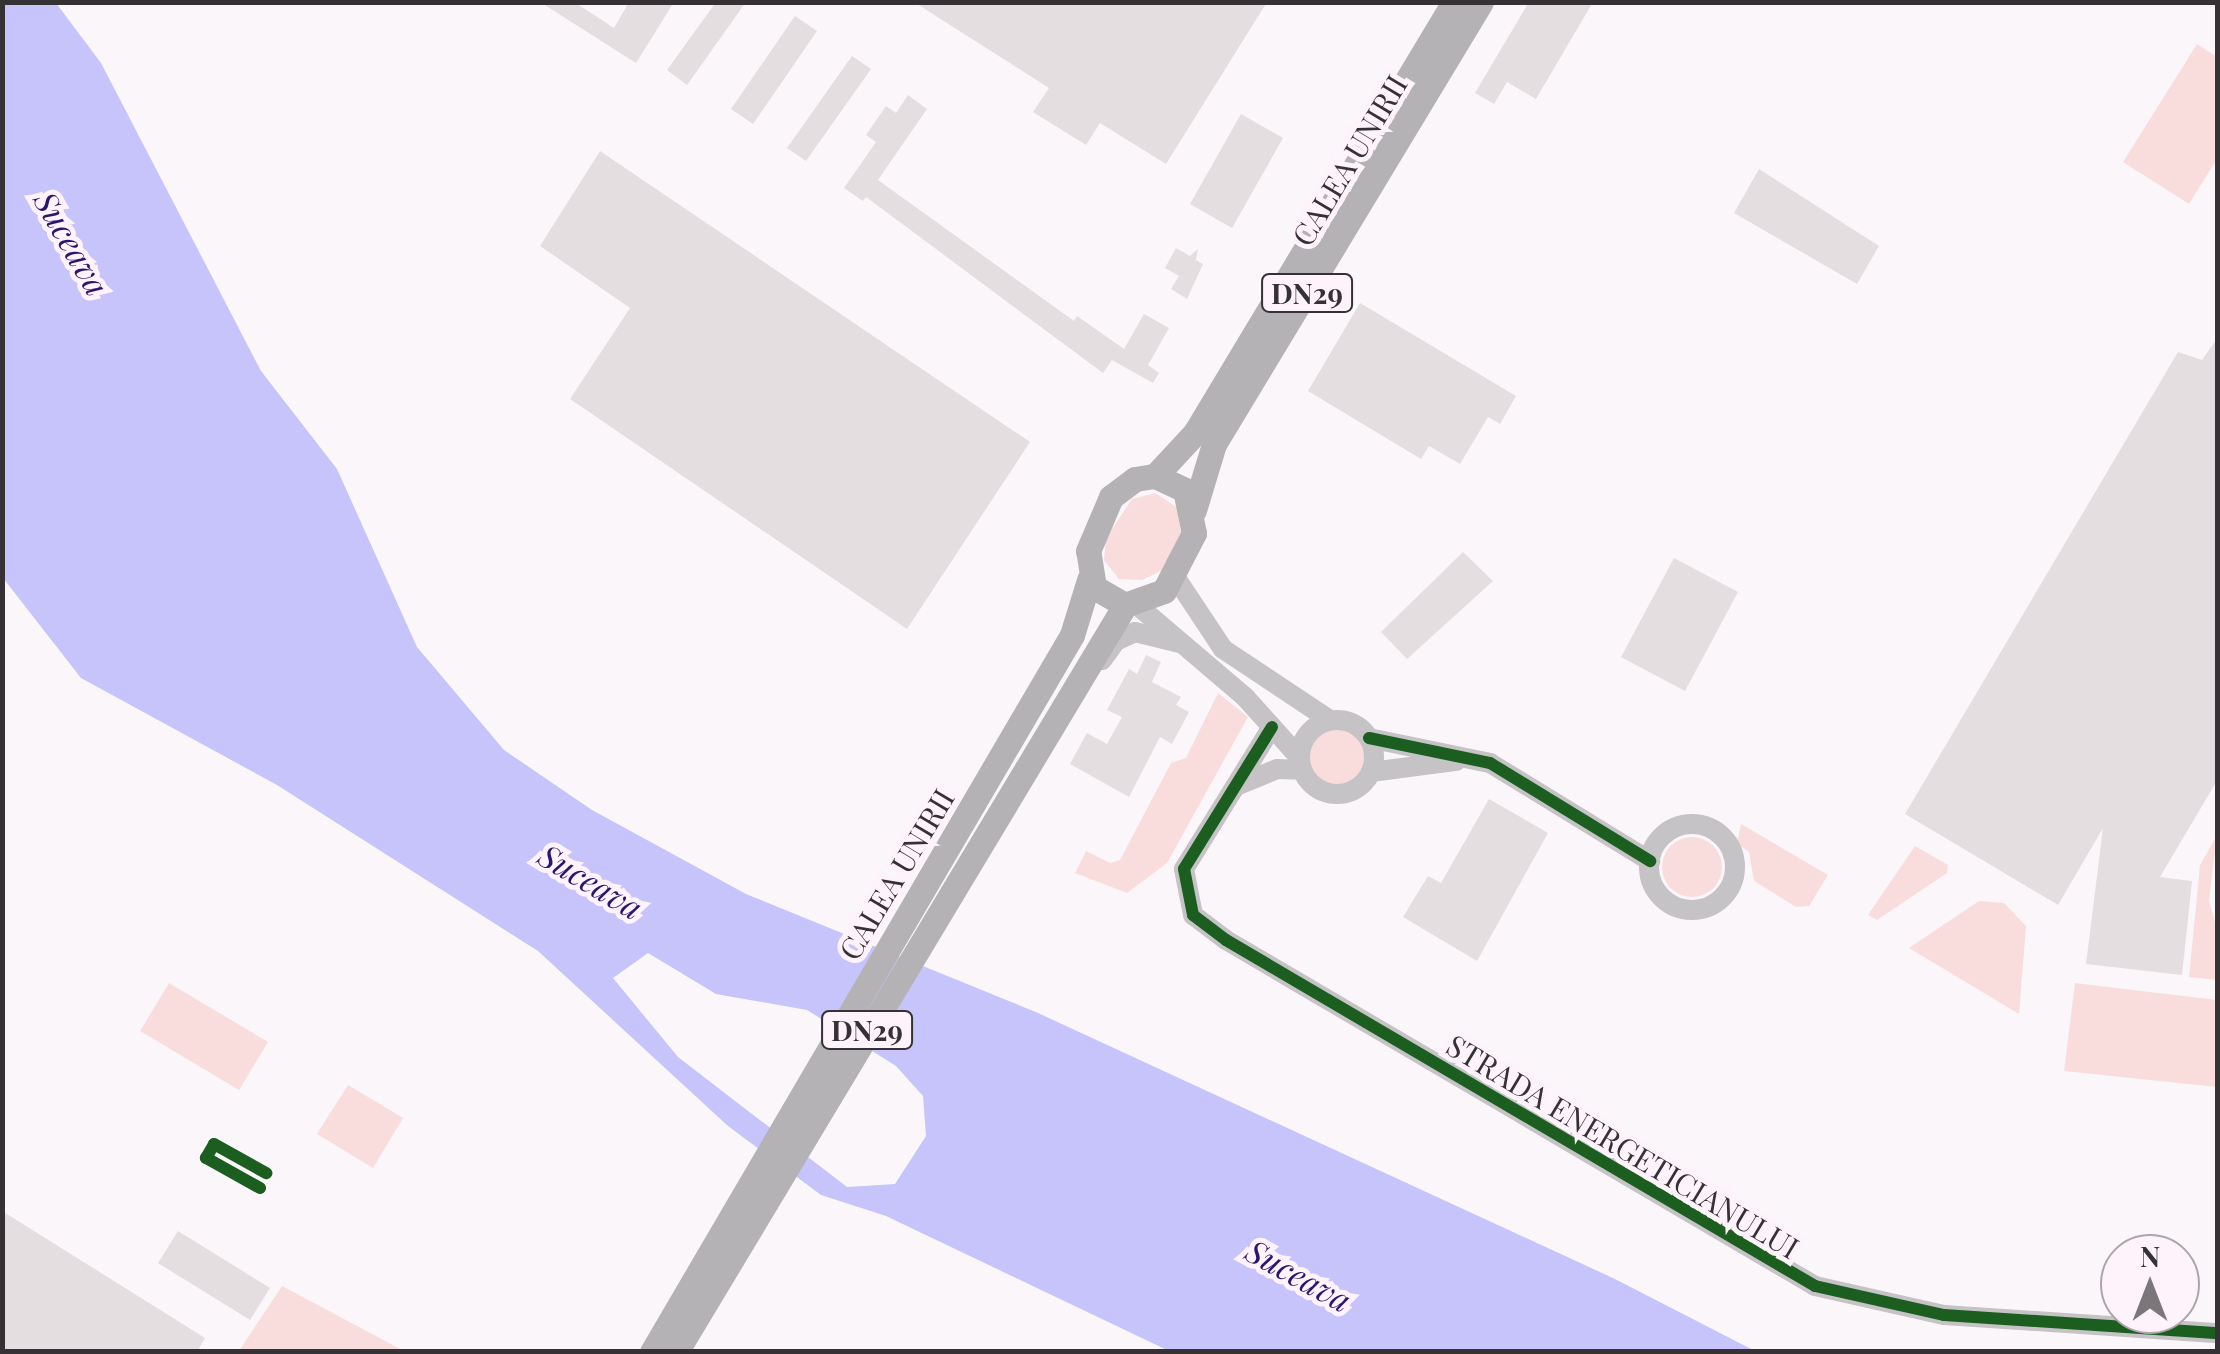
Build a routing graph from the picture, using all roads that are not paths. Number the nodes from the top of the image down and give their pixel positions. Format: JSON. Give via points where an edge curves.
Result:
{"nodes":[{"id":1,"x":1454,"y":2,"type":"edge"},
{"id":2,"x":1481,"y":2,"type":"edge"},
{"id":3,"x":1155,"y":476,"type":"junction"},
{"id":4,"x":1194,"y":510,"type":"junction"},
{"id":5,"x":1176,"y":578,"type":"junction"},
{"id":6,"x":1090,"y":580,"type":"junction"},
{"id":7,"x":1131,"y":606,"type":"junction"},
{"id":8,"x":1179,"y":643,"type":"junction"},
{"id":9,"x":1330,"y":720,"type":"junction"},
{"id":10,"x":1272,"y":728,"type":"junction"},
{"id":11,"x":1369,"y":738,"type":"junction"},
{"id":12,"x":1473,"y":759,"type":"junction"},
{"id":13,"x":1301,"y":764,"type":"junction"},
{"id":14,"x":1371,"y":772,"type":"junction"},
{"id":15,"x":1234,"y":786,"type":"junction"},
{"id":16,"x":989,"y":811,"type":"junction"},
{"id":17,"x":1650,"y":862,"type":"junction"},
{"id":18,"x":731,"y":1236,"type":"junction"},
{"id":19,"x":2218,"y":1334,"type":"edge"},
{"id":20,"x":652,"y":1352,"type":"edge"},
{"id":21,"x":676,"y":1352,"type":"edge"}],
"edges":[{"from":1,"to":3,"type":"main road","name":"CALEA UNIRII","number":"DN29","via":[[1195,433]]},
{"from":2,"to":4,"type":"main road","name":"CALEA UNIRII","number":"DN29","via":[[1214,444]]},
{"from":3,"to":4,"type":"main road","via":[[1176,483]]},
{"from":3,"to":6,"type":"main road","number":"DN29","via":[[1134,479],[1112,497],[1092,536]]},
{"from":4,"to":5,"type":"main road","number":"DN29","via":[[1194,534]]},
{"from":5,"to":7,"type":"main road","number":"DN29"},
{"from":5,"to":9,"type":"street","via":[[1223,649]]},
{"from":6,"to":7,"type":"main road","via":[[1099,593]]},
{"from":6,"to":16,"type":"main road","name":"CALEA UNIRII","number":"DN29","via":[[1072,635]]},
{"from":7,"to":8,"type":"street"},
{"from":7,"to":16,"type":"main road","name":"CALEA UNIRII","number":"DN29"},
{"from":8,"to":10,"type":"street"},
{"from":8,"to":16,"type":"street","via":[[1145,632],[1116,641],[1026,794]]},
{"from":9,"to":11,"type":"street","via":[[1352,723]]},
{"from":9,"to":13,"type":"street","via":[[1311,730]]},
{"from":10,"to":13,"type":"street"},
{"from":10,"to":15,"type":"street","name":"STRADA ENERGETICIANULUI"},
{"from":11,"to":12,"type":"street"},
{"from":11,"to":14,"type":"street"},
{"from":12,"to":14,"type":"street"},
{"from":12,"to":17,"type":"street","via":[[1566,804]]},
{"from":13,"to":14,"type":"street","via":[[1331,794],[1355,789]]},
{"from":13,"to":15,"type":"street"},
{"from":15,"to":19,"type":"street","name":"STRADA ENERGETICIANULUI","via":[[1184,868],[1187,902],[1201,922],[1778,1269],[1905,1310]]},
{"from":16,"to":18,"type":"main road","name":"CALEA UNIRII","number":"DN29"},
{"from":17,"to":17,"type":"street","via":[[1661,896],[1691,910],[1720,900],[1736,865],[1726,839],[1687,824],[1662,836]]},
{"from":18,"to":20,"type":"main road","name":"CALEA UNIRII","number":"DN29"},
{"from":18,"to":21,"type":"main road","name":"CALEA UNIRII","number":"DN29"}]}
